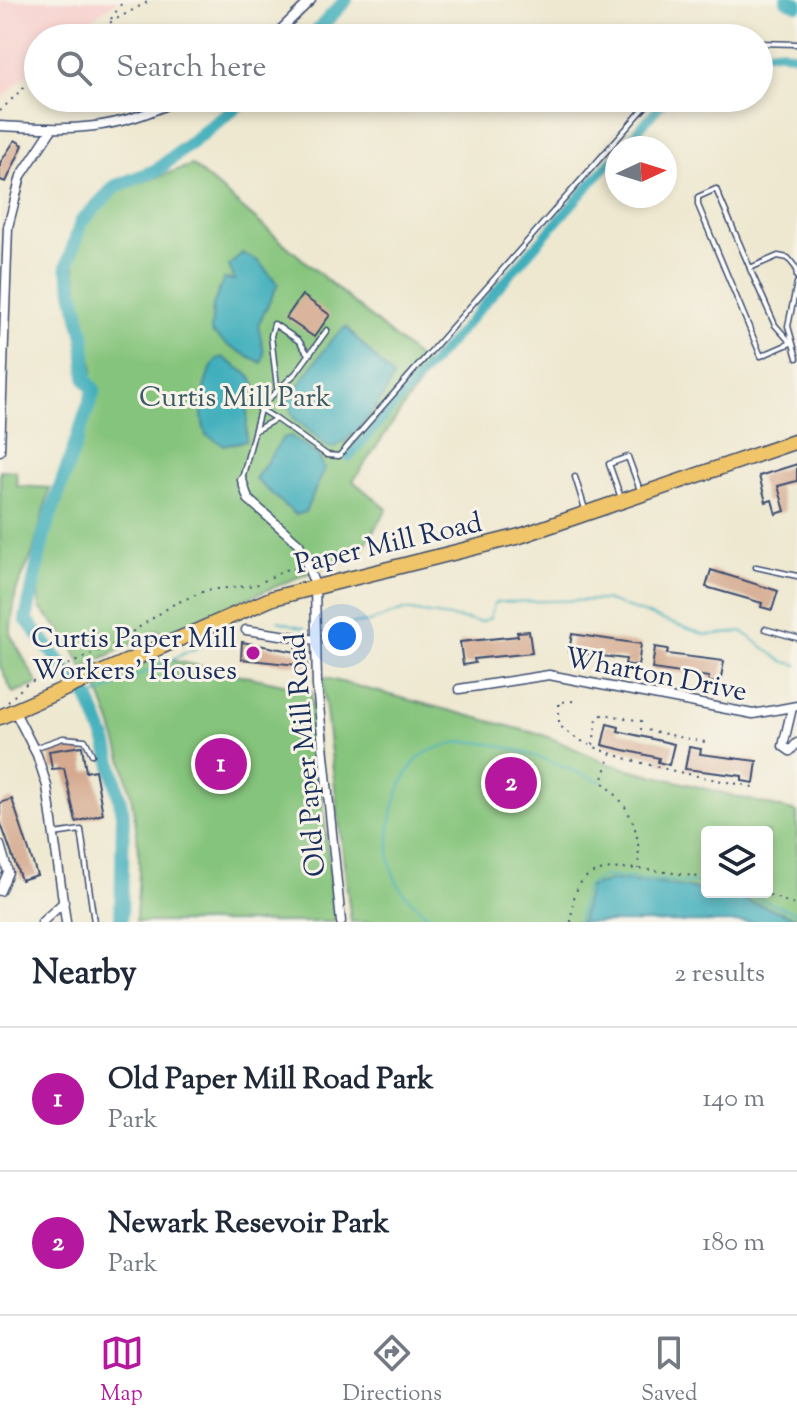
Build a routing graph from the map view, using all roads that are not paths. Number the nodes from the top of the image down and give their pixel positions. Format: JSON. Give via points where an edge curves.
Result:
{"nodes":[{"id":1,"x":311,"y":0,"type":"edge"},
{"id":2,"x":286,"y":24,"type":"edge"},
{"id":3,"x":773,"y":43,"type":"edge"},
{"id":4,"x":797,"y":44,"type":"edge"},
{"id":5,"x":148,"y":112,"type":"edge"},
{"id":6,"x":641,"y":112,"type":"edge"},
{"id":7,"x":0,"y":126,"type":"edge"},
{"id":8,"x":52,"y":129,"type":"junction"},
{"id":9,"x":750,"y":268,"type":"junction"},
{"id":10,"x":797,"y":277,"type":"edge"},
{"id":11,"x":797,"y":283,"type":"edge"},
{"id":12,"x":327,"y":330,"type":"dead end"},
{"id":13,"x":791,"y":343,"type":"junction"},
{"id":14,"x":308,"y":355,"type":"junction"},
{"id":15,"x":797,"y":358,"type":"edge"},
{"id":16,"x":277,"y":387,"type":"junction"},
{"id":17,"x":260,"y":409,"type":"junction"},
{"id":18,"x":276,"y":419,"type":"junction"},
{"id":19,"x":256,"y":430,"type":"junction"},
{"id":20,"x":797,"y":441,"type":"edge"},
{"id":21,"x":0,"y":451,"type":"edge"},
{"id":22,"x":575,"y":477,"type":"dead end"},
{"id":23,"x":242,"y":480,"type":"joint"},
{"id":24,"x":642,"y":496,"type":"junction"},
{"id":25,"x":623,"y":503,"type":"junction"},
{"id":26,"x":587,"y":515,"type":"junction"},
{"id":27,"x":756,"y":567,"type":"dead end"},
{"id":28,"x":797,"y":576,"type":"edge"},
{"id":29,"x":315,"y":585,"type":"junction"},
{"id":30,"x":765,"y":629,"type":"dead end"},
{"id":31,"x":246,"y":630,"type":"dead end"},
{"id":32,"x":797,"y":638,"type":"edge"},
{"id":33,"x":316,"y":640,"type":"junction"},
{"id":34,"x":459,"y":689,"type":"dead end"},
{"id":35,"x":795,"y":707,"type":"edge"},
{"id":36,"x":7,"y":710,"type":"edge"},
{"id":37,"x":797,"y":743,"type":"edge"},
{"id":38,"x":34,"y":748,"type":"junction"},
{"id":39,"x":92,"y":754,"type":"dead end"},
{"id":40,"x":54,"y":834,"type":"junction"},
{"id":41,"x":0,"y":845,"type":"edge"},
{"id":42,"x":0,"y":891,"type":"edge"},
{"id":43,"x":64,"y":902,"type":"junction"},
{"id":44,"x":42,"y":922,"type":"edge"},
{"id":45,"x":66,"y":922,"type":"edge"},
{"id":46,"x":94,"y":922,"type":"edge"},
{"id":47,"x":341,"y":922,"type":"edge"}],
"edges":[{"from":1,"to":2,"type":"street"},
{"from":3,"to":4,"type":"lane"},
{"from":5,"to":8,"type":"street","via":[[114,126]]},
{"from":6,"to":18,"type":"lane","via":[[343,452],[331,457]]},
{"from":7,"to":8,"type":"street"},
{"from":8,"to":21,"type":"street","via":[[21,176],[8,227]]},
{"from":9,"to":10,"type":"lane","via":[[778,256],[788,258]]},
{"from":9,"to":13,"type":"lane","via":[[775,325]]},
{"from":9,"to":13,"type":"lane","via":[[716,189],[698,197],[761,356]]},
{"from":11,"to":13,"type":"lane","via":[[788,326]]},
{"from":12,"to":14,"type":"lane"},
{"from":13,"to":15,"type":"lane"},
{"from":14,"to":16,"type":"lane"},
{"from":14,"to":16,"type":"lane","via":[[299,341],[274,324]]},
{"from":16,"to":17,"type":"lane"},
{"from":17,"to":18,"type":"lane"},
{"from":17,"to":19,"type":"lane"},
{"from":18,"to":19,"type":"lane"},
{"from":19,"to":23,"type":"lane"},
{"from":20,"to":24,"type":"main road","name":"Paper Mill Road"},
{"from":22,"to":26,"type":"lane"},
{"from":23,"to":29,"type":"street","name":"Old Paper Mill Road","via":[[248,499],[303,550]]},
{"from":24,"to":25,"type":"main road","name":"Paper Mill Road"},
{"from":24,"to":25,"type":"lane","via":[[628,457],[609,464]]},
{"from":25,"to":26,"type":"main road","name":"Paper Mill Road"},
{"from":26,"to":29,"type":"main road","name":"Paper Mill Road","via":[[486,546]]},
{"from":27,"to":28,"type":"lane"},
{"from":29,"to":33,"type":"street","name":"Old Paper Mill Road"},
{"from":29,"to":36,"type":"main road","name":"Paper Mill Road","via":[[237,611]]},
{"from":30,"to":32,"type":"lane"},
{"from":31,"to":33,"type":"street"},
{"from":33,"to":47,"type":"street","name":"Old Paper Mill Road"},
{"from":34,"to":35,"type":"street","name":"Wharton Drive","via":[[549,675],[753,714]]},
{"from":35,"to":37,"type":"street","via":[[783,746],[790,751]]},
{"from":36,"to":38,"type":"street"},
{"from":38,"to":39,"type":"lane","via":[[75,737],[85,740]]},
{"from":38,"to":40,"type":"street","via":[[47,786]]},
{"from":40,"to":43,"type":"street"},
{"from":40,"to":46,"type":"lane","via":[[81,830]]},
{"from":41,"to":42,"type":"street","via":[[8,872]]},
{"from":43,"to":44,"type":"street"},
{"from":43,"to":45,"type":"street"}]}
